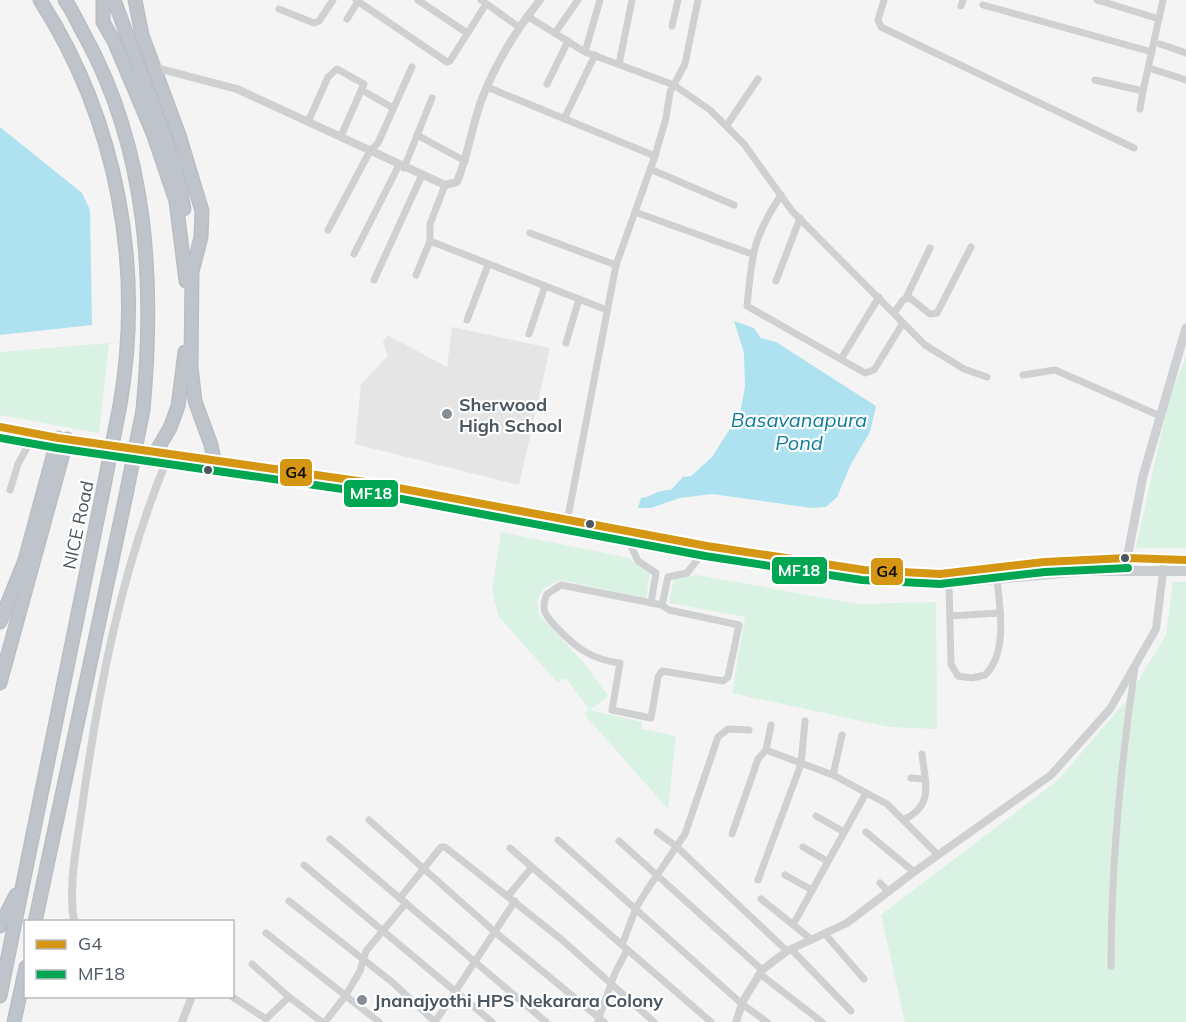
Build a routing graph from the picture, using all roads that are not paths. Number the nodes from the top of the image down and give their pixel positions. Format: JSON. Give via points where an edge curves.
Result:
{"nodes":[{"id":1,"x":40,"y":0,"type":"edge"},
{"id":2,"x":103,"y":0,"type":"edge"},
{"id":3,"x":114,"y":0,"type":"edge"},
{"id":4,"x":135,"y":0,"type":"edge"},
{"id":5,"x":333,"y":0,"type":"edge"},
{"id":6,"x":358,"y":0,"type":"edge"},
{"id":7,"x":418,"y":0,"type":"edge"},
{"id":8,"x":540,"y":0,"type":"edge"},
{"id":9,"x":578,"y":0,"type":"edge"},
{"id":10,"x":600,"y":0,"type":"edge"},
{"id":11,"x":632,"y":0,"type":"edge"},
{"id":12,"x":678,"y":0,"type":"edge"},
{"id":13,"x":698,"y":0,"type":"edge"},
{"id":14,"x":884,"y":0,"type":"edge"},
{"id":15,"x":1097,"y":0,"type":"edge"},
{"id":16,"x":1163,"y":0,"type":"edge"},
{"id":17,"x":67,"y":1,"type":"edge"},
{"id":18,"x":483,"y":2,"type":"edge"},
{"id":19,"x":983,"y":5,"type":"dead end"},
{"id":20,"x":279,"y":9,"type":"dead end"},
{"id":21,"x":527,"y":16,"type":"junction"},
{"id":22,"x":347,"y":19,"type":"dead end"},
{"id":23,"x":1159,"y":19,"type":"junction"},
{"id":24,"x":672,"y":26,"type":"dead end"},
{"id":25,"x":519,"y":27,"type":"junction"},
{"id":26,"x":467,"y":33,"type":"junction"},
{"id":27,"x":555,"y":33,"type":"junction"},
{"id":28,"x":568,"y":41,"type":"junction"},
{"id":29,"x":1160,"y":44,"type":"dead end"},
{"id":30,"x":585,"y":52,"type":"junction"},
{"id":31,"x":1152,"y":52,"type":"junction"},
{"id":32,"x":1186,"y":53,"type":"edge"},
{"id":33,"x":595,"y":55,"type":"junction"},
{"id":34,"x":619,"y":64,"type":"junction"},
{"id":35,"x":153,"y":67,"type":"junction"},
{"id":36,"x":412,"y":67,"type":"dead end"},
{"id":37,"x":1149,"y":68,"type":"junction"},
{"id":38,"x":758,"y":79,"type":"dead end"},
{"id":39,"x":1095,"y":80,"type":"dead end"},
{"id":40,"x":1186,"y":80,"type":"edge"},
{"id":41,"x":547,"y":84,"type":"dead end"},
{"id":42,"x":674,"y":85,"type":"junction"},
{"id":43,"x":487,"y":87,"type":"junction"},
{"id":44,"x":1143,"y":91,"type":"junction"},
{"id":45,"x":366,"y":93,"type":"dead end"},
{"id":46,"x":432,"y":98,"type":"dead end"},
{"id":47,"x":393,"y":108,"type":"junction"},
{"id":48,"x":1140,"y":109,"type":"dead end"},
{"id":49,"x":564,"y":118,"type":"junction"},
{"id":50,"x":308,"y":122,"type":"junction"},
{"id":51,"x":727,"y":125,"type":"junction"},
{"id":52,"x":417,"y":135,"type":"junction"},
{"id":53,"x":341,"y":136,"type":"junction"},
{"id":54,"x":1134,"y":148,"type":"dead end"},
{"id":55,"x":370,"y":151,"type":"junction"},
{"id":56,"x":655,"y":156,"type":"junction"},
{"id":57,"x":465,"y":161,"type":"junction"},
{"id":58,"x":401,"y":166,"type":"junction"},
{"id":59,"x":650,"y":169,"type":"junction"},
{"id":60,"x":422,"y":176,"type":"junction"},
{"id":61,"x":445,"y":185,"type":"junction"},
{"id":62,"x":781,"y":195,"type":"junction"},
{"id":63,"x":734,"y":205,"type":"dead end"},
{"id":64,"x":635,"y":212,"type":"junction"},
{"id":65,"x":800,"y":218,"type":"junction"},
{"id":66,"x":328,"y":230,"type":"dead end"},
{"id":67,"x":530,"y":233,"type":"dead end"},
{"id":68,"x":430,"y":241,"type":"junction"},
{"id":69,"x":971,"y":247,"type":"dead end"},
{"id":70,"x":930,"y":248,"type":"dead end"},
{"id":71,"x":354,"y":254,"type":"dead end"},
{"id":72,"x":752,"y":254,"type":"junction"},
{"id":73,"x":185,"y":255,"type":"junction"},
{"id":74,"x":488,"y":265,"type":"junction"},
{"id":75,"x":616,"y":265,"type":"junction"},
{"id":76,"x":189,"y":272,"type":"junction"},
{"id":77,"x":416,"y":275,"type":"dead end"},
{"id":78,"x":374,"y":280,"type":"dead end"},
{"id":79,"x":776,"y":281,"type":"dead end"},
{"id":80,"x":545,"y":286,"type":"junction"},
{"id":81,"x":879,"y":297,"type":"junction"},
{"id":82,"x":906,"y":298,"type":"junction"},
{"id":83,"x":579,"y":299,"type":"junction"},
{"id":84,"x":608,"y":310,"type":"junction"},
{"id":85,"x":894,"y":313,"type":"junction"},
{"id":86,"x":467,"y":320,"type":"dead end"},
{"id":87,"x":903,"y":323,"type":"junction"},
{"id":88,"x":1186,"y":328,"type":"edge"},
{"id":89,"x":529,"y":334,"type":"dead end"},
{"id":90,"x":566,"y":343,"type":"dead end"},
{"id":91,"x":841,"y":359,"type":"junction"},
{"id":92,"x":1023,"y":375,"type":"dead end"},
{"id":93,"x":987,"y":377,"type":"dead end"},
{"id":94,"x":1158,"y":415,"type":"junction"},
{"id":95,"x":0,"y":427,"type":"edge"},
{"id":96,"x":0,"y":436,"type":"edge"},
{"id":97,"x":30,"y":442,"type":"junction"},
{"id":98,"x":61,"y":443,"type":"junction"},
{"id":99,"x":153,"y":455,"type":"junction"},
{"id":100,"x":166,"y":462,"type":"junction"},
{"id":101,"x":215,"y":464,"type":"junction"},
{"id":102,"x":10,"y":490,"type":"dead end"},
{"id":103,"x":566,"y":523,"type":"junction"},
{"id":104,"x":629,"y":542,"type":"junction"},
{"id":105,"x":701,"y":555,"type":"junction"},
{"id":106,"x":1127,"y":558,"type":"junction"},
{"id":107,"x":1186,"y":560,"type":"edge"},
{"id":108,"x":1164,"y":565,"type":"junction"},
{"id":109,"x":1125,"y":571,"type":"junction"},
{"id":110,"x":1186,"y":571,"type":"edge"},
{"id":111,"x":860,"y":575,"type":"junction"},
{"id":112,"x":997,"y":580,"type":"junction"},
{"id":113,"x":949,"y":583,"type":"junction"},
{"id":114,"x":651,"y":603,"type":"junction"},
{"id":115,"x":662,"y":605,"type":"junction"},
{"id":116,"x":1000,"y":613,"type":"junction"},
{"id":117,"x":950,"y":616,"type":"junction"},
{"id":118,"x":0,"y":622,"type":"edge"},
{"id":119,"x":1135,"y":665,"type":"junction"},
{"id":120,"x":0,"y":683,"type":"edge"},
{"id":121,"x":805,"y":721,"type":"dead end"},
{"id":122,"x":771,"y":725,"type":"dead end"},
{"id":123,"x":749,"y":730,"type":"dead end"},
{"id":124,"x":842,"y":735,"type":"dead end"},
{"id":125,"x":766,"y":750,"type":"junction"},
{"id":126,"x":922,"y":754,"type":"dead end"},
{"id":127,"x":801,"y":764,"type":"junction"},
{"id":128,"x":833,"y":775,"type":"junction"},
{"id":129,"x":911,"y":778,"type":"dead end"},
{"id":130,"x":924,"y":779,"type":"junction"},
{"id":131,"x":866,"y":793,"type":"junction"},
{"id":132,"x":816,"y":816,"type":"dead end"},
{"id":133,"x":369,"y":820,"type":"dead end"},
{"id":134,"x":903,"y":820,"type":"junction"},
{"id":135,"x":657,"y":832,"type":"dead end"},
{"id":136,"x":844,"y":832,"type":"junction"},
{"id":137,"x":866,"y":832,"type":"dead end"},
{"id":138,"x":732,"y":834,"type":"dead end"},
{"id":139,"x":330,"y":839,"type":"dead end"},
{"id":140,"x":558,"y":840,"type":"dead end"},
{"id":141,"x":619,"y":841,"type":"dead end"},
{"id":142,"x":677,"y":847,"type":"junction"},
{"id":143,"x":803,"y":847,"type":"dead end"},
{"id":144,"x":510,"y":848,"type":"dead end"},
{"id":145,"x":938,"y":855,"type":"junction"},
{"id":146,"x":827,"y":861,"type":"junction"},
{"id":147,"x":304,"y":865,"type":"dead end"},
{"id":148,"x":532,"y":867,"type":"junction"},
{"id":149,"x":423,"y":869,"type":"junction"},
{"id":150,"x":914,"y":872,"type":"junction"},
{"id":151,"x":785,"y":875,"type":"dead end"},
{"id":152,"x":655,"y":876,"type":"junction"},
{"id":153,"x":23,"y":879,"type":"junction"},
{"id":154,"x":758,"y":880,"type":"dead end"},
{"id":155,"x":880,"y":883,"type":"dead end"},
{"id":156,"x":812,"y":890,"type":"junction"},
{"id":157,"x":889,"y":892,"type":"junction"},
{"id":158,"x":508,"y":896,"type":"junction"},
{"id":159,"x":761,"y":899,"type":"dead end"},
{"id":160,"x":403,"y":900,"type":"junction"},
{"id":161,"x":289,"y":901,"type":"dead end"},
{"id":162,"x":515,"y":902,"type":"junction"},
{"id":163,"x":636,"y":908,"type":"junction"},
{"id":164,"x":35,"y":920,"type":"edge"},
{"id":165,"x":74,"y":920,"type":"edge"},
{"id":166,"x":794,"y":923,"type":"junction"},
{"id":167,"x":0,"y":926,"type":"edge"},
{"id":168,"x":382,"y":929,"type":"junction"},
{"id":169,"x":495,"y":932,"type":"junction"},
{"id":170,"x":266,"y":933,"type":"dead end"},
{"id":171,"x":826,"y":934,"type":"junction"},
{"id":172,"x":812,"y":940,"type":"junction"},
{"id":173,"x":625,"y":948,"type":"junction"},
{"id":174,"x":789,"y":950,"type":"junction"},
{"id":175,"x":363,"y":959,"type":"junction"},
{"id":176,"x":474,"y":963,"type":"junction"},
{"id":177,"x":252,"y":964,"type":"dead end"},
{"id":178,"x":1111,"y":966,"type":"dead end"},
{"id":179,"x":761,"y":972,"type":"junction"},
{"id":180,"x":24,"y":976,"type":"edge"},
{"id":181,"x":864,"y":979,"type":"dead end"},
{"id":182,"x":611,"y":986,"type":"junction"},
{"id":183,"x":455,"y":992,"type":"junction"},
{"id":184,"x":346,"y":995,"type":"junction"},
{"id":185,"x":0,"y":996,"type":"edge"},
{"id":186,"x":289,"y":997,"type":"junction"},
{"id":187,"x":191,"y":998,"type":"edge"},
{"id":188,"x":234,"y":998,"type":"edge"},
{"id":189,"x":742,"y":1004,"type":"junction"},
{"id":190,"x":851,"y":1011,"type":"dead end"},
{"id":191,"x":268,"y":1021,"type":"edge"},
{"id":192,"x":600,"y":1021,"type":"edge"},
{"id":193,"x":14,"y":1022,"type":"edge"},
{"id":194,"x":182,"y":1022,"type":"edge"},
{"id":195,"x":324,"y":1022,"type":"edge"},
{"id":196,"x":379,"y":1022,"type":"edge"},
{"id":197,"x":492,"y":1022,"type":"edge"},
{"id":198,"x":546,"y":1022,"type":"edge"},
{"id":199,"x":654,"y":1022,"type":"edge"},
{"id":200,"x":711,"y":1022,"type":"edge"},
{"id":201,"x":736,"y":1022,"type":"edge"},
{"id":202,"x":767,"y":1022,"type":"edge"},
{"id":203,"x":822,"y":1022,"type":"edge"}],
"edges":[{"from":1,"to":153,"type":"highway","name":"NICE Road","bridge":true,"via":[[91,97],[108,149],[127,253],[129,327],[120,405]]},
{"from":2,"to":73,"type":"highway","via":[[103,22],[169,179]]},
{"from":3,"to":73,"type":"highway","via":[[176,167],[187,236]]},
{"from":4,"to":35,"type":"highway"},
{"from":5,"to":20,"type":"street","via":[[314,23]]},
{"from":6,"to":22,"type":"street"},
{"from":6,"to":26,"type":"street","via":[[443,62],[450,61]]},
{"from":7,"to":26,"type":"street"},
{"from":8,"to":21,"type":"street"},
{"from":9,"to":27,"type":"street"},
{"from":10,"to":30,"type":"street"},
{"from":11,"to":34,"type":"street"},
{"from":12,"to":24,"type":"street"},
{"from":13,"to":42,"type":"street","via":[[685,64]]},
{"from":14,"to":54,"type":"street","via":[[878,20],[881,27]]},
{"from":15,"to":23,"type":"street"},
{"from":16,"to":23,"type":"street"},
{"from":17,"to":164,"type":"highway","bridge":true,"via":[[112,95],[136,181],[149,278],[149,346],[143,410]]},
{"from":18,"to":25,"type":"street"},
{"from":18,"to":26,"type":"street"},
{"from":19,"to":31,"type":"street"},
{"from":21,"to":25,"type":"street"},
{"from":21,"to":27,"type":"street"},
{"from":23,"to":31,"type":"street"},
{"from":25,"to":43,"type":"street"},
{"from":27,"to":28,"type":"street"},
{"from":28,"to":30,"type":"street"},
{"from":28,"to":41,"type":"street"},
{"from":29,"to":32,"type":"street"},
{"from":30,"to":33,"type":"street"},
{"from":31,"to":37,"type":"street"},
{"from":33,"to":34,"type":"street"},
{"from":33,"to":49,"type":"street"},
{"from":34,"to":42,"type":"street"},
{"from":35,"to":50,"type":"street","via":[[237,89]]},
{"from":35,"to":76,"type":"highway","via":[[202,211],[201,237]]},
{"from":36,"to":47,"type":"street"},
{"from":37,"to":40,"type":"street"},
{"from":37,"to":44,"type":"street"},
{"from":38,"to":51,"type":"street"},
{"from":39,"to":44,"type":"street"},
{"from":42,"to":51,"type":"street"},
{"from":42,"to":56,"type":"street"},
{"from":43,"to":49,"type":"street"},
{"from":43,"to":57,"type":"street"},
{"from":44,"to":48,"type":"street"},
{"from":45,"to":47,"type":"street"},
{"from":46,"to":52,"type":"street"},
{"from":47,"to":55,"type":"street","via":[[378,143]]},
{"from":49,"to":56,"type":"street"},
{"from":50,"to":53,"type":"street"},
{"from":50,"to":53,"type":"street","via":[[328,77],[336,69],[364,84]]},
{"from":51,"to":62,"type":"street"},
{"from":52,"to":57,"type":"street"},
{"from":52,"to":58,"type":"street"},
{"from":53,"to":55,"type":"street"},
{"from":55,"to":58,"type":"street"},
{"from":55,"to":66,"type":"street"},
{"from":56,"to":59,"type":"street"},
{"from":57,"to":61,"type":"street","via":[[457,182]]},
{"from":58,"to":60,"type":"street"},
{"from":58,"to":71,"type":"street"},
{"from":59,"to":63,"type":"street"},
{"from":59,"to":64,"type":"street"},
{"from":60,"to":61,"type":"street"},
{"from":60,"to":78,"type":"street"},
{"from":61,"to":68,"type":"street","via":[[430,224]]},
{"from":62,"to":65,"type":"street"},
{"from":62,"to":72,"type":"street","via":[[763,221]]},
{"from":64,"to":72,"type":"street"},
{"from":64,"to":75,"type":"street"},
{"from":65,"to":79,"type":"street"},
{"from":65,"to":81,"type":"street"},
{"from":67,"to":75,"type":"street"},
{"from":68,"to":74,"type":"street"},
{"from":68,"to":77,"type":"street"},
{"from":69,"to":82,"type":"street","via":[[937,313],[930,314]]},
{"from":70,"to":82,"type":"street"},
{"from":72,"to":91,"type":"street","via":[[747,306]]},
{"from":73,"to":76,"type":"highway"},
{"from":74,"to":80,"type":"street"},
{"from":74,"to":86,"type":"street"},
{"from":75,"to":84,"type":"street"},
{"from":76,"to":99,"type":"highway","via":[[178,406]]},
{"from":76,"to":101,"type":"highway","via":[[192,387]]},
{"from":80,"to":83,"type":"street"},
{"from":80,"to":89,"type":"street"},
{"from":81,"to":85,"type":"street"},
{"from":81,"to":91,"type":"street"},
{"from":82,"to":85,"type":"street"},
{"from":83,"to":84,"type":"street"},
{"from":83,"to":90,"type":"street"},
{"from":84,"to":103,"type":"street"},
{"from":85,"to":87,"type":"street"},
{"from":87,"to":91,"type":"street","via":[[871,373],[865,374]]},
{"from":87,"to":93,"type":"street","via":[[925,345],[964,369]]},
{"from":88,"to":94,"type":"main road"},
{"from":92,"to":94,"type":"street","via":[[1055,370]]},
{"from":94,"to":106,"type":"main road"},
{"from":95,"to":98,"type":"main road"},
{"from":96,"to":97,"type":"main road"},
{"from":97,"to":98,"type":"main road"},
{"from":97,"to":102,"type":"street"},
{"from":98,"to":99,"type":"main road"},
{"from":98,"to":118,"type":"highway","via":[[25,560]]},
{"from":98,"to":120,"type":"highway"},
{"from":99,"to":100,"type":"main road"},
{"from":99,"to":101,"type":"main road"},
{"from":100,"to":101,"type":"main road"},
{"from":100,"to":165,"type":"street","via":[[123,595],[94,715],[76,862]]},
{"from":101,"to":103,"type":"main road","via":[[372,483]]},
{"from":103,"to":104,"type":"main road"},
{"from":103,"to":111,"type":"main road"},
{"from":104,"to":105,"type":"main road"},
{"from":104,"to":114,"type":"street","via":[[638,561],[656,573]]},
{"from":105,"to":111,"type":"main road"},
{"from":105,"to":115,"type":"street","via":[[687,573],[668,577]]},
{"from":106,"to":108,"type":"main road"},
{"from":106,"to":109,"type":"main road"},
{"from":106,"to":111,"type":"main road","via":[[1044,562],[940,574]]},
{"from":107,"to":108,"type":"main road"},
{"from":108,"to":109,"type":"main road"},
{"from":108,"to":110,"type":"main road"},
{"from":108,"to":119,"type":"street","via":[[1156,628]]},
{"from":109,"to":112,"type":"main road"},
{"from":111,"to":113,"type":"main road"},
{"from":112,"to":113,"type":"main road"},
{"from":112,"to":116,"type":"street"},
{"from":113,"to":117,"type":"street"},
{"from":114,"to":115,"type":"street"},
{"from":114,"to":115,"type":"street","via":[[561,585],[545,598],[546,616],[567,640],[590,656],[620,663],[612,710],[651,718],[662,671],[723,681],[728,678],[739,625],[669,610]]},
{"from":116,"to":117,"type":"street"},
{"from":116,"to":117,"type":"street","via":[[994,663],[985,675],[972,678],[958,676],[953,670]]},
{"from":119,"to":145,"type":"street","via":[[1110,708],[1051,775]]},
{"from":119,"to":178,"type":"street","via":[[1113,847]]},
{"from":121,"to":127,"type":"street"},
{"from":122,"to":125,"type":"street"},
{"from":123,"to":142,"type":"street","via":[[728,729],[718,737],[700,797]]},
{"from":124,"to":128,"type":"street"},
{"from":125,"to":127,"type":"street"},
{"from":125,"to":138,"type":"street","via":[[758,759]]},
{"from":126,"to":130,"type":"street"},
{"from":127,"to":128,"type":"street"},
{"from":127,"to":154,"type":"street"},
{"from":128,"to":131,"type":"street"},
{"from":129,"to":130,"type":"street"},
{"from":130,"to":134,"type":"street","via":[[926,798],[922,808]]},
{"from":131,"to":134,"type":"street","via":[[887,804]]},
{"from":131,"to":136,"type":"street"},
{"from":132,"to":136,"type":"street"},
{"from":133,"to":149,"type":"street"},
{"from":134,"to":145,"type":"street"},
{"from":135,"to":142,"type":"street"},
{"from":136,"to":146,"type":"street"},
{"from":137,"to":150,"type":"street"},
{"from":139,"to":160,"type":"street"},
{"from":140,"to":163,"type":"street"},
{"from":141,"to":152,"type":"street"},
{"from":142,"to":152,"type":"street"},
{"from":142,"to":174,"type":"street"},
{"from":143,"to":146,"type":"street"},
{"from":144,"to":148,"type":"street"},
{"from":145,"to":150,"type":"street"},
{"from":146,"to":156,"type":"street"},
{"from":147,"to":168,"type":"street"},
{"from":148,"to":158,"type":"street"},
{"from":148,"to":173,"type":"street"},
{"from":149,"to":158,"type":"street","via":[[445,847]]},
{"from":149,"to":160,"type":"street"},
{"from":149,"to":169,"type":"street"},
{"from":150,"to":157,"type":"street"},
{"from":151,"to":156,"type":"street"},
{"from":152,"to":163,"type":"street"},
{"from":152,"to":179,"type":"street"},
{"from":153,"to":167,"type":"highway"},
{"from":153,"to":185,"type":"highway","name":"NICE Road"},
{"from":155,"to":157,"type":"street"},
{"from":156,"to":166,"type":"street"},
{"from":157,"to":171,"type":"street"},
{"from":158,"to":162,"type":"street"},
{"from":159,"to":166,"type":"street"},
{"from":160,"to":168,"type":"street"},
{"from":160,"to":176,"type":"street"},
{"from":161,"to":175,"type":"street"},
{"from":162,"to":169,"type":"street"},
{"from":162,"to":182,"type":"street"},
{"from":163,"to":173,"type":"street"},
{"from":163,"to":189,"type":"street"},
{"from":166,"to":172,"type":"street"},
{"from":168,"to":175,"type":"street"},
{"from":168,"to":183,"type":"street"},
{"from":169,"to":176,"type":"street"},
{"from":169,"to":192,"type":"street"},
{"from":170,"to":184,"type":"street"},
{"from":171,"to":172,"type":"street"},
{"from":171,"to":181,"type":"street"},
{"from":172,"to":174,"type":"street"},
{"from":173,"to":182,"type":"street"},
{"from":173,"to":200,"type":"street"},
{"from":174,"to":179,"type":"street"},
{"from":174,"to":190,"type":"street"},
{"from":175,"to":183,"type":"street","via":[[435,1022]]},
{"from":175,"to":184,"type":"street"},
{"from":176,"to":183,"type":"street"},
{"from":176,"to":198,"type":"street"},
{"from":177,"to":186,"type":"street"},
{"from":179,"to":189,"type":"street"},
{"from":179,"to":203,"type":"street"},
{"from":180,"to":193,"type":"highway"},
{"from":182,"to":192,"type":"street"},
{"from":182,"to":199,"type":"street"},
{"from":183,"to":197,"type":"street"},
{"from":184,"to":195,"type":"street"},
{"from":184,"to":196,"type":"street"},
{"from":186,"to":191,"type":"street"},
{"from":186,"to":195,"type":"street"},
{"from":187,"to":194,"type":"street"},
{"from":188,"to":191,"type":"street"},
{"from":189,"to":201,"type":"street"},
{"from":189,"to":202,"type":"street"}]}
